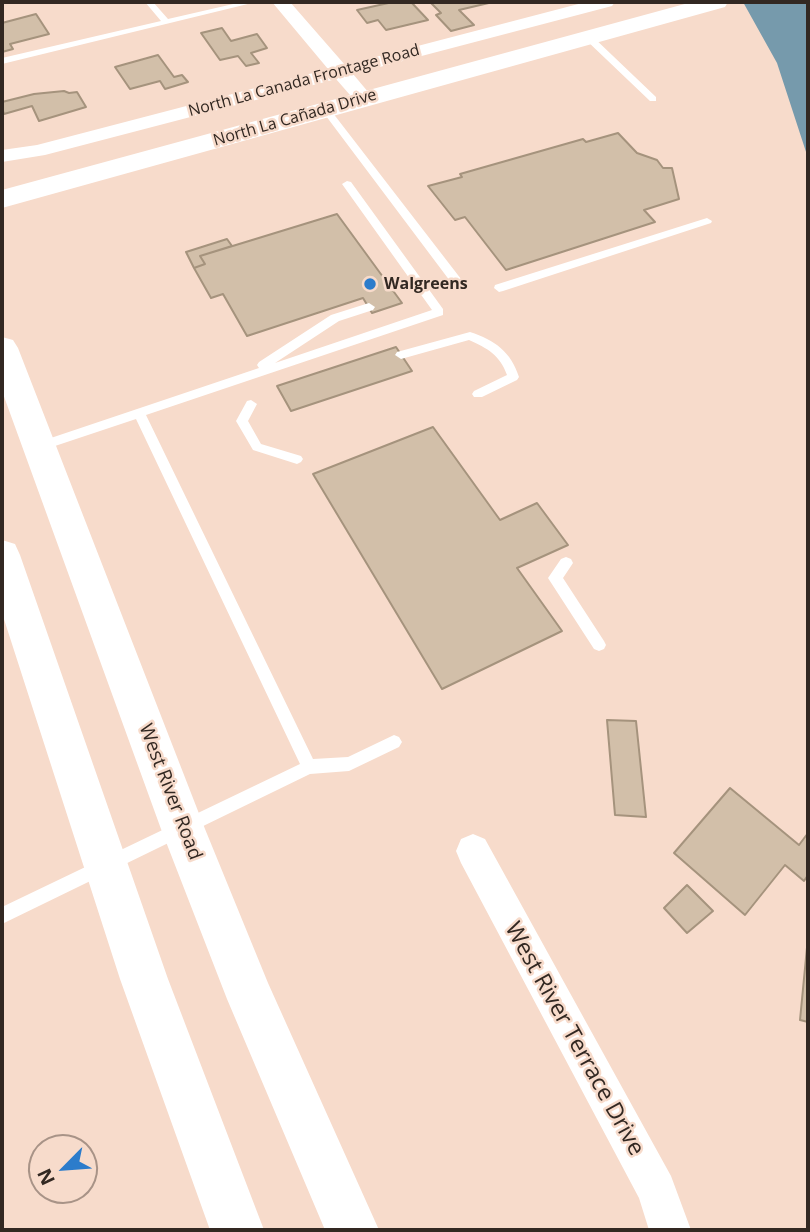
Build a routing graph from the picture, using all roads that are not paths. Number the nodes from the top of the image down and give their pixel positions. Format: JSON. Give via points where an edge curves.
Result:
{"nodes":[{"id":1,"x":149,"y":2,"type":"edge"},
{"id":2,"x":252,"y":2,"type":"edge"},
{"id":3,"x":281,"y":2,"type":"edge"},
{"id":4,"x":606,"y":2,"type":"edge"},
{"id":5,"x":709,"y":4,"type":"edge"},
{"id":6,"x":554,"y":8,"type":"edge"},
{"id":7,"x":166,"y":22,"type":"junction"},
{"id":8,"x":588,"y":37,"type":"junction"},
{"id":9,"x":2,"y":61,"type":"edge"},
{"id":10,"x":342,"y":71,"type":"junction"},
{"id":11,"x":364,"y":99,"type":"junction"},
{"id":12,"x":653,"y":99,"type":"dead end"},
{"id":13,"x":327,"y":110,"type":"junction"},
{"id":14,"x":2,"y":156,"type":"edge"},
{"id":15,"x":347,"y":184,"type":"dead end"},
{"id":16,"x":2,"y":199,"type":"edge"},
{"id":17,"x":706,"y":221,"type":"dead end"},
{"id":18,"x":457,"y":282,"type":"dead end"},
{"id":19,"x":499,"y":288,"type":"dead end"},
{"id":20,"x":369,"y":307,"type":"dead end"},
{"id":21,"x":2,"y":348,"type":"edge"},
{"id":22,"x":401,"y":355,"type":"dead end"},
{"id":23,"x":244,"y":378,"type":"junction"},
{"id":24,"x":478,"y":394,"type":"dead end"},
{"id":25,"x":251,"y":404,"type":"dead end"},
{"id":26,"x":140,"y":415,"type":"junction"},
{"id":27,"x":40,"y":446,"type":"junction"},
{"id":28,"x":297,"y":459,"type":"dead end"},
{"id":29,"x":2,"y":555,"type":"edge"},
{"id":30,"x":566,"y":563,"type":"dead end"},
{"id":31,"x":600,"y":645,"type":"dead end"},
{"id":32,"x":394,"y":741,"type":"dead end"},
{"id":33,"x":309,"y":767,"type":"junction"},
{"id":34,"x":183,"y":829,"type":"junction"},
{"id":35,"x":472,"y":851,"type":"dead end"},
{"id":36,"x":103,"y":865,"type":"junction"},
{"id":37,"x":2,"y":916,"type":"edge"},
{"id":38,"x":237,"y":1230,"type":"edge"},
{"id":39,"x":352,"y":1230,"type":"edge"},
{"id":40,"x":670,"y":1230,"type":"edge"}],
"edges":[{"from":1,"to":7,"type":"lane"},
{"from":2,"to":7,"type":"lane"},
{"from":3,"to":10,"type":"street"},
{"from":4,"to":6,"type":"street","name":"North La Canada Frontage Road"},
{"from":5,"to":8,"type":"main road","name":"North La Cañada Drive"},
{"from":6,"to":8,"type":"street"},
{"from":6,"to":10,"type":"street","name":"North La Canada Frontage Road"},
{"from":7,"to":9,"type":"lane"},
{"from":8,"to":11,"type":"main road","name":"North La Cañada Drive"},
{"from":8,"to":12,"type":"lane"},
{"from":10,"to":11,"type":"street"},
{"from":10,"to":14,"type":"street","name":"North La Canada Frontage Road","via":[[38,151]]},
{"from":11,"to":13,"type":"main road","name":"North La Cañada Drive"},
{"from":13,"to":16,"type":"main road","name":"North La Cañada Drive"},
{"from":13,"to":18,"type":"lane"},
{"from":15,"to":23,"type":"lane","via":[[439,312]]},
{"from":17,"to":19,"type":"lane"},
{"from":20,"to":23,"type":"lane","via":[[335,318]]},
{"from":21,"to":27,"type":"main road","name":"West River Road"},
{"from":22,"to":24,"type":"lane","via":[[470,335],[493,346],[508,360],[513,377]]},
{"from":23,"to":26,"type":"lane"},
{"from":25,"to":28,"type":"lane","via":[[242,421],[257,447]]},
{"from":26,"to":27,"type":"lane"},
{"from":26,"to":33,"type":"lane"},
{"from":27,"to":34,"type":"main road","name":"West River Road"},
{"from":29,"to":36,"type":"main road"},
{"from":30,"to":31,"type":"lane","via":[[555,578]]},
{"from":32,"to":33,"type":"lane","via":[[349,764]]},
{"from":33,"to":34,"type":"lane"},
{"from":34,"to":36,"type":"lane"},
{"from":34,"to":39,"type":"main road","name":"West River Road"},
{"from":35,"to":40,"type":"street","name":"West River Terrace Drive","via":[[657,1190]]},
{"from":36,"to":37,"type":"lane"},
{"from":36,"to":38,"type":"main road"}]}
